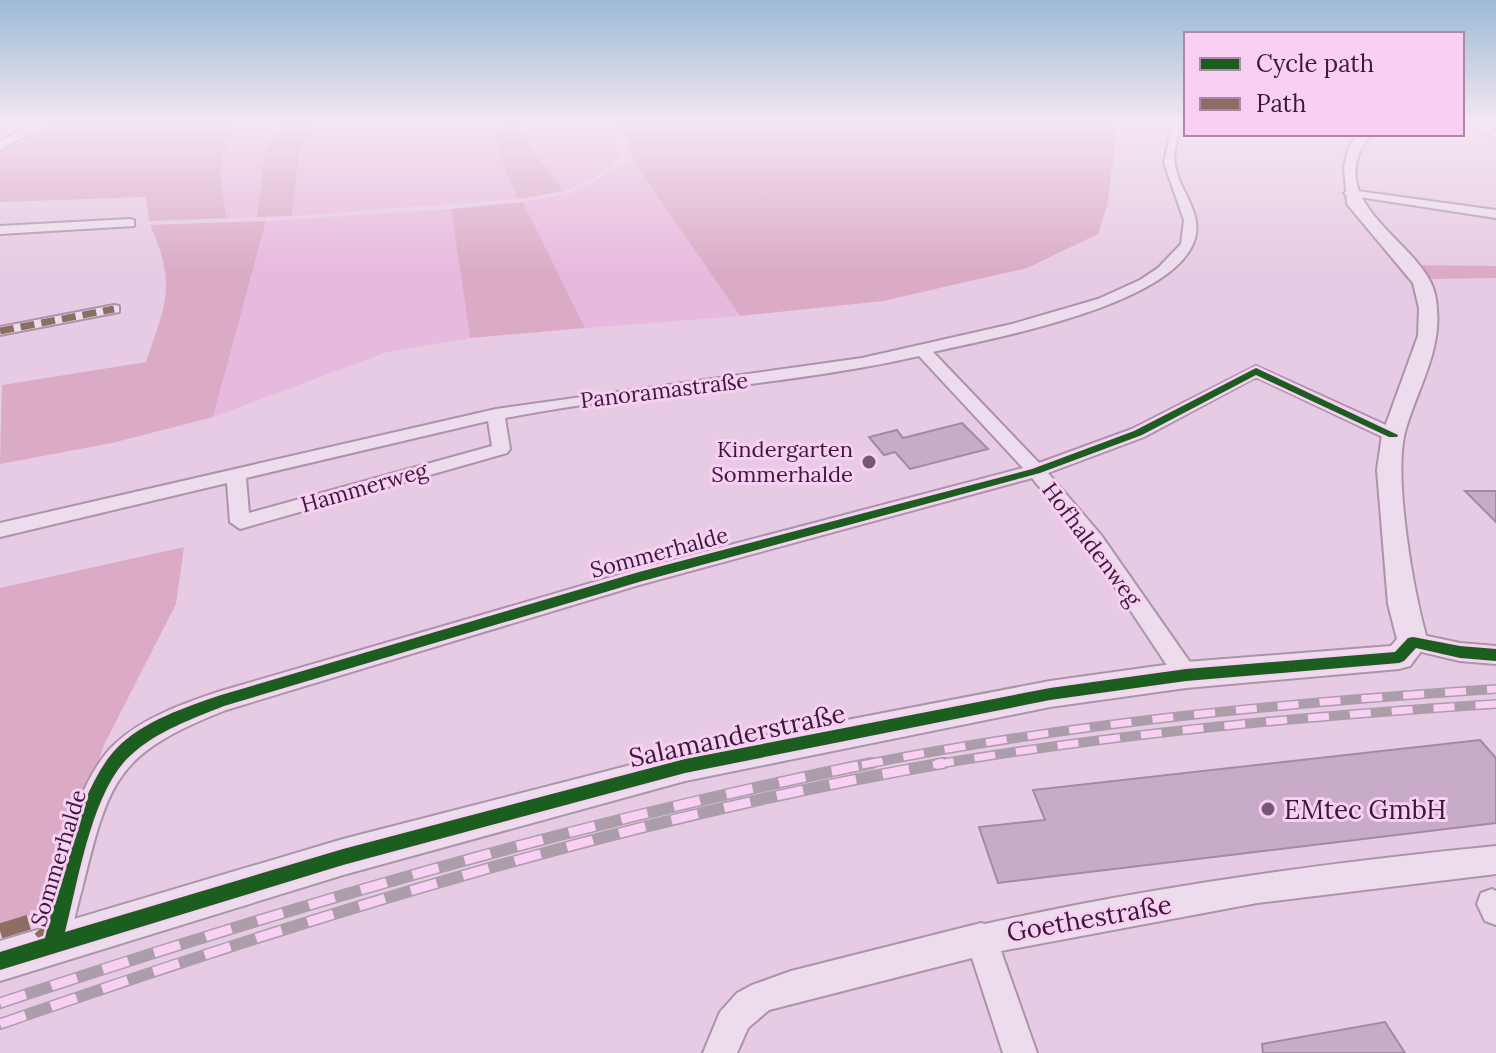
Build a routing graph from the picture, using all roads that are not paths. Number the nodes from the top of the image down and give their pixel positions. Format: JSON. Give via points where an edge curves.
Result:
{"nodes":[{"id":1,"x":1172,"y":172,"type":"edge"},
{"id":2,"x":1353,"y":172,"type":"edge"},
{"id":3,"x":1350,"y":193,"type":"junction"},
{"id":4,"x":1496,"y":214,"type":"edge"},
{"id":5,"x":130,"y":223,"type":"dead end"},
{"id":6,"x":0,"y":230,"type":"edge"},
{"id":7,"x":114,"y":309,"type":"dead end"},
{"id":8,"x":0,"y":331,"type":"edge"},
{"id":9,"x":923,"y":351,"type":"junction"},
{"id":10,"x":496,"y":414,"type":"junction"},
{"id":11,"x":1393,"y":435,"type":"junction"},
{"id":12,"x":1036,"y":471,"type":"junction"},
{"id":13,"x":236,"y":474,"type":"junction"},
{"id":14,"x":0,"y":530,"type":"edge"},
{"id":15,"x":1413,"y":642,"type":"junction"},
{"id":16,"x":1496,"y":655,"type":"edge"},
{"id":17,"x":1186,"y":675,"type":"junction"},
{"id":18,"x":1496,"y":860,"type":"edge"},
{"id":19,"x":981,"y":938,"type":"junction"},
{"id":20,"x":53,"y":943,"type":"junction"},
{"id":21,"x":0,"y":961,"type":"edge"},
{"id":22,"x":720,"y":1053,"type":"edge"},
{"id":23,"x":1020,"y":1053,"type":"edge"}],
"edges":[{"from":1,"to":9,"type":"street","name":"Panoramastraße","via":[[1187,205],[1189,240],[1178,258],[1155,276],[1065,315]]},
{"from":2,"to":3,"type":"street"},
{"from":3,"to":4,"type":"street"},
{"from":3,"to":11,"type":"street","via":[[1422,282],[1427,299],[1428,336]]},
{"from":5,"to":6,"type":"street"},
{"from":7,"to":8,"type":"street"},
{"from":9,"to":10,"type":"street","name":"Panoramastraße","via":[[812,372]]},
{"from":9,"to":12,"type":"street","name":"Hofhaldenweg"},
{"from":10,"to":13,"type":"street","name":"Panoramastraße"},
{"from":10,"to":13,"type":"street","name":"Hammerweg","via":[[501,449],[240,522]]},
{"from":11,"to":12,"type":"street","name":"Sommerhalde","via":[[1256,371],[1138,433]]},
{"from":11,"to":15,"type":"street","via":[[1389,470],[1402,604]]},
{"from":12,"to":17,"type":"street","name":"Hofhaldenweg","via":[[1094,540]]},
{"from":12,"to":20,"type":"street","name":"Sommerhalde","via":[[639,577],[221,701],[169,722],[122,753],[104,777]]},
{"from":13,"to":14,"type":"street","name":"Panoramastraße"},
{"from":15,"to":16,"type":"street"},
{"from":15,"to":17,"type":"street","name":"Salamanderstraße","via":[[1399,657]]},
{"from":17,"to":20,"type":"street","name":"Salamanderstraße","via":[[1050,694],[685,766],[343,857]]},
{"from":18,"to":19,"type":"street","name":"Goethestraße","via":[[1376,871]]},
{"from":19,"to":22,"type":"street","name":"Goethestraße","via":[[756,999],[723,1032]]},
{"from":19,"to":23,"type":"street"},
{"from":20,"to":21,"type":"street","name":"Salamanderstraße"}]}
